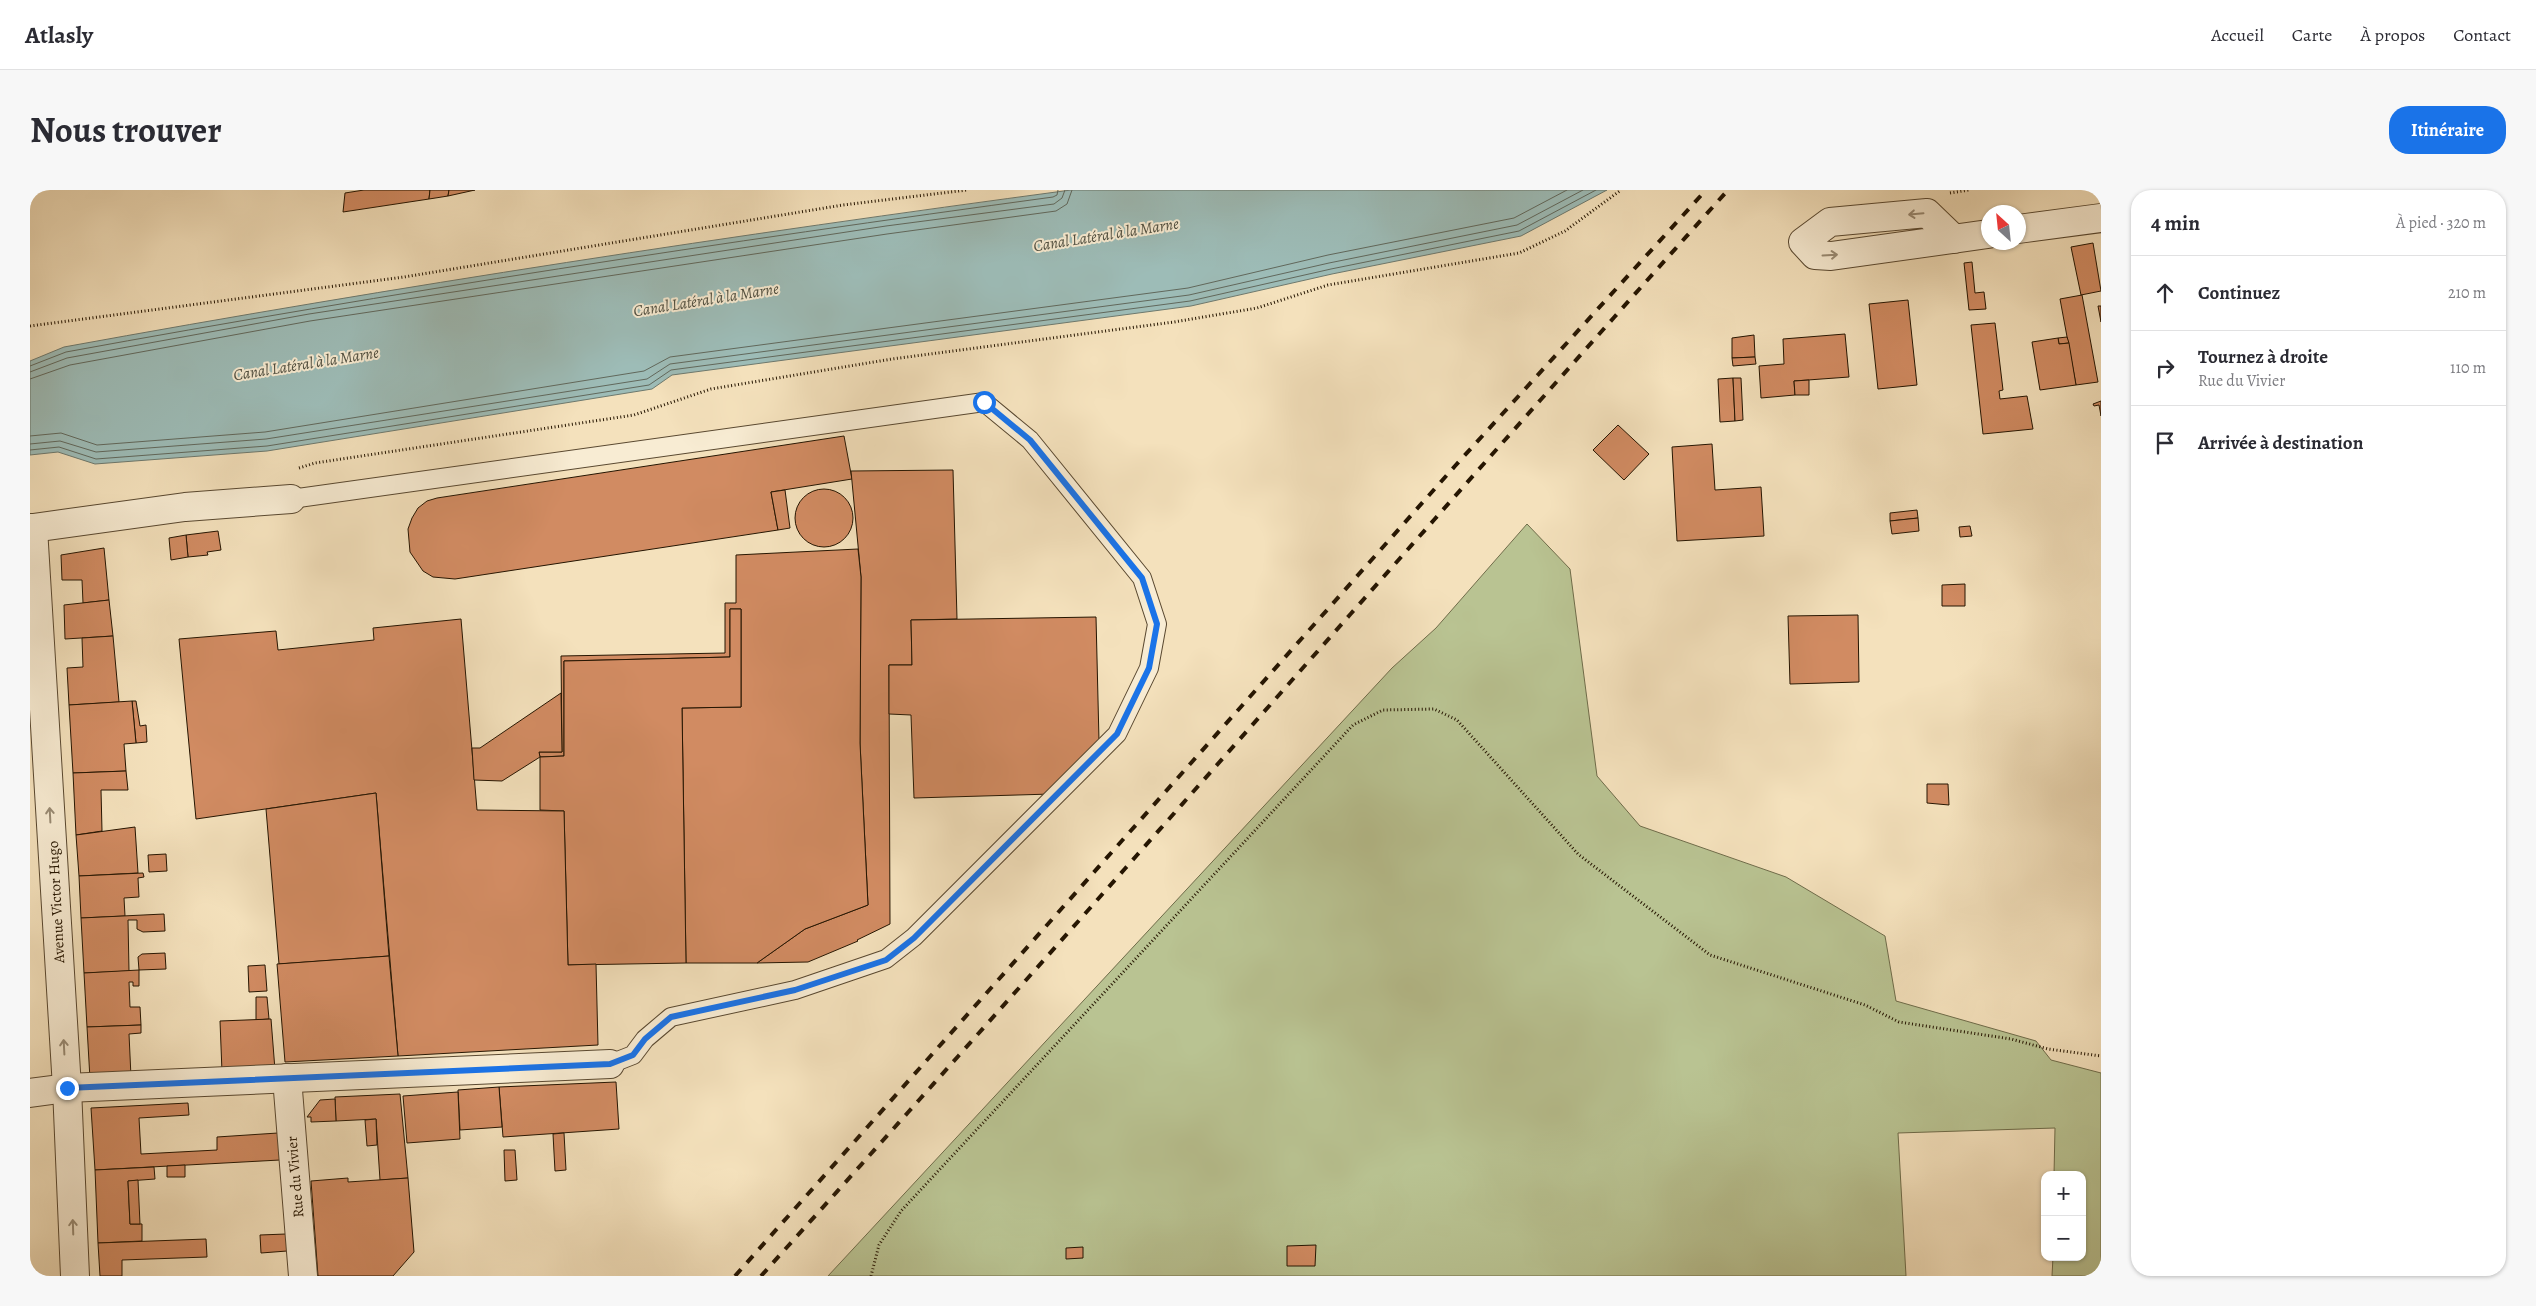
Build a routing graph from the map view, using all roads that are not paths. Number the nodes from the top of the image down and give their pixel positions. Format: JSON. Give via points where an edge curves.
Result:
{"nodes":[{"id":1,"x":2101,"y":218,"type":"edge"},
{"id":2,"x":2026,"y":228,"type":"edge"},
{"id":3,"x":1981,"y":235,"type":"edge"},
{"id":4,"x":1954,"y":239,"type":"dead end"},
{"id":5,"x":291,"y":499,"type":"joint"},
{"id":6,"x":32,"y":528,"type":"edge"},
{"id":7,"x":610,"y":1064,"type":"joint"},
{"id":8,"x":287,"y":1078,"type":"junction"},
{"id":9,"x":67,"y":1088,"type":"junction"},
{"id":10,"x":30,"y":1093,"type":"edge"},
{"id":11,"x":75,"y":1276,"type":"edge"},
{"id":12,"x":303,"y":1276,"type":"edge"}],
"edges":[{"from":1,"to":2,"type":"street"},
{"from":3,"to":4,"type":"street"},
{"from":5,"to":6,"type":"street","via":[[185,507]]},
{"from":5,"to":7,"type":"lane","via":[[984,402],[1030,440],[1142,578],[1157,624],[1149,668],[1117,734],[914,938],[886,960],[795,990],[671,1017],[645,1039],[633,1055]]},
{"from":9,"to":6,"type":"street","name":"Avenue Victor Hugo","one_way":true},
{"from":7,"to":8,"type":"street"},
{"from":8,"to":9,"type":"street"},
{"from":8,"to":12,"type":"street","name":"Rue du Vivier"},
{"from":9,"to":10,"type":"street"},
{"from":11,"to":9,"type":"street","name":"Avenue Victor Hugo","one_way":true}]}
